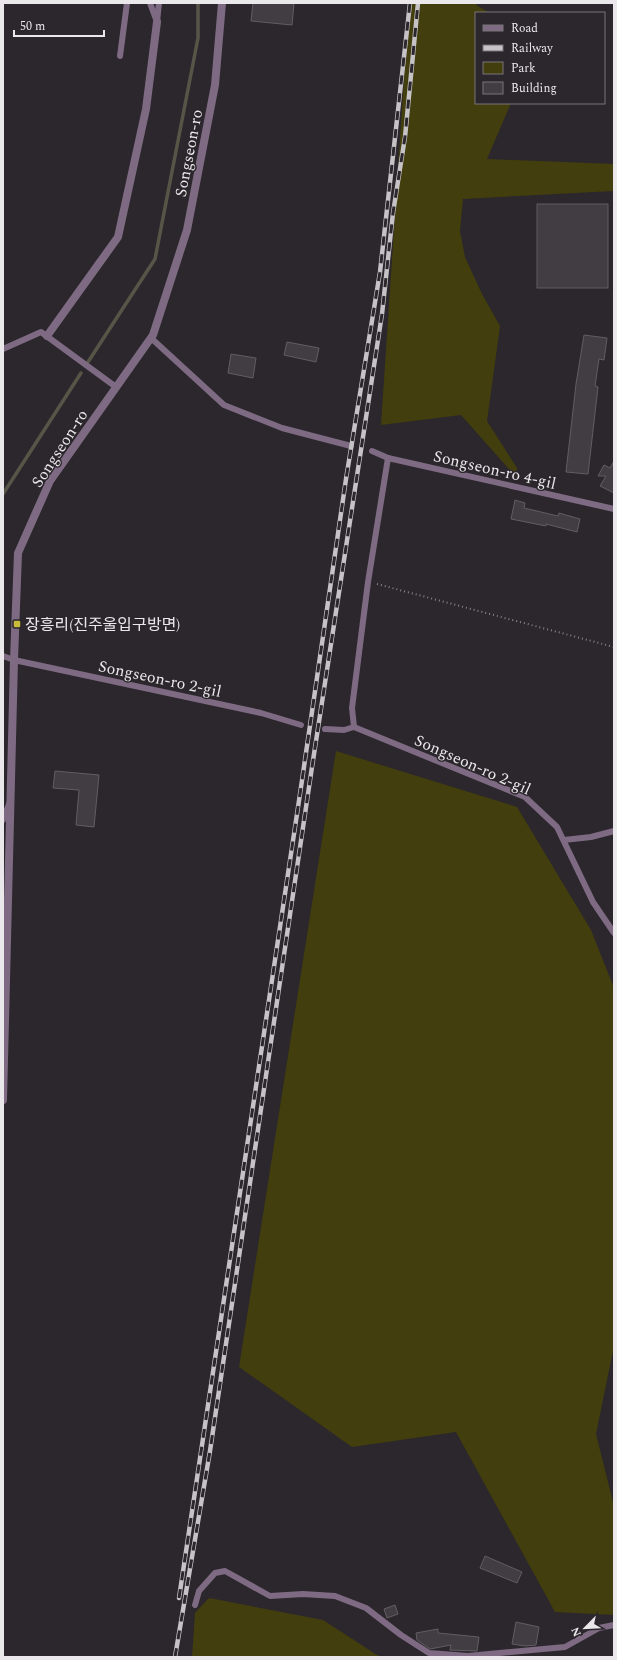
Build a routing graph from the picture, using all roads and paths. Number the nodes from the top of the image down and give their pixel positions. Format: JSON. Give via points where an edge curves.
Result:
{"nodes":[{"id":1,"x":127,"y":3,"type":"edge"},
{"id":2,"x":150,"y":3,"type":"edge"},
{"id":3,"x":159,"y":3,"type":"edge"},
{"id":4,"x":222,"y":3,"type":"edge"},
{"id":5,"x":157,"y":22,"type":"junction"},
{"id":6,"x":120,"y":56,"type":"dead end"},
{"id":7,"x":47,"y":336,"type":"junction"},
{"id":8,"x":151,"y":338,"type":"junction"},
{"id":9,"x":3,"y":349,"type":"edge"},
{"id":10,"x":116,"y":387,"type":"junction"},
{"id":11,"x":351,"y":446,"type":"dead end"},
{"id":12,"x":372,"y":452,"type":"dead end"},
{"id":13,"x":388,"y":458,"type":"junction"},
{"id":14,"x":614,"y":509,"type":"edge"},
{"id":15,"x":368,"y":582,"type":"junction"},
{"id":16,"x":614,"y":647,"type":"edge"},
{"id":17,"x":3,"y":656,"type":"edge"},
{"id":18,"x":14,"y":660,"type":"junction"},
{"id":19,"x":301,"y":725,"type":"dead end"},
{"id":20,"x":354,"y":727,"type":"junction"},
{"id":21,"x":325,"y":729,"type":"dead end"},
{"id":22,"x":10,"y":800,"type":"junction"},
{"id":23,"x":3,"y":820,"type":"edge"},
{"id":24,"x":614,"y":831,"type":"edge"},
{"id":25,"x":564,"y":840,"type":"junction"},
{"id":26,"x":614,"y":933,"type":"edge"},
{"id":27,"x":3,"y":1100,"type":"edge"},
{"id":28,"x":195,"y":1605,"type":"dead end"},
{"id":29,"x":614,"y":1625,"type":"edge"}],
"edges":[{"from":1,"to":6,"type":"lane"},
{"from":2,"to":5,"type":"lane"},
{"from":3,"to":5,"type":"lane"},
{"from":4,"to":8,"type":"street","name":"Songseon-ro","via":[[215,85],[187,230]]},
{"from":5,"to":7,"type":"street","via":[[146,109],[118,237]]},
{"from":7,"to":9,"type":"lane","via":[[41,332]]},
{"from":7,"to":10,"type":"lane"},
{"from":8,"to":10,"type":"street","name":"Songseon-ro"},
{"from":8,"to":11,"type":"lane","via":[[224,405],[282,428]]},
{"from":10,"to":18,"type":"street","name":"Songseon-ro","via":[[50,481],[18,553]]},
{"from":12,"to":13,"type":"lane","name":"Songseon-ro 4-gil"},
{"from":13,"to":14,"type":"lane","name":"Songseon-ro 4-gil"},
{"from":13,"to":15,"type":"lane"},
{"from":15,"to":16,"type":"path"},
{"from":15,"to":20,"type":"lane","via":[[352,708]]},
{"from":17,"to":18,"type":"lane","name":"Songseon-ro 2-gil"},
{"from":18,"to":19,"type":"lane","name":"Songseon-ro 2-gil","via":[[261,713]]},
{"from":18,"to":22,"type":"street","name":"Songseon-ro"},
{"from":20,"to":21,"type":"lane","name":"Songseon-ro 2-gil","via":[[344,730]]},
{"from":20,"to":25,"type":"lane","name":"Songseon-ro 2-gil","via":[[525,797],[557,827]]},
{"from":22,"to":23,"type":"lane"},
{"from":22,"to":27,"type":"street","name":"Songseon-ro"},
{"from":24,"to":25,"type":"lane"},
{"from":25,"to":26,"type":"lane","name":"Songseon-ro 2-gil","via":[[593,902]]},
{"from":28,"to":29,"type":"lane","via":[[199,1591],[215,1573],[225,1571],[270,1596],[335,1596],[366,1608],[428,1653],[468,1656],[565,1647],[599,1628]]}]}
